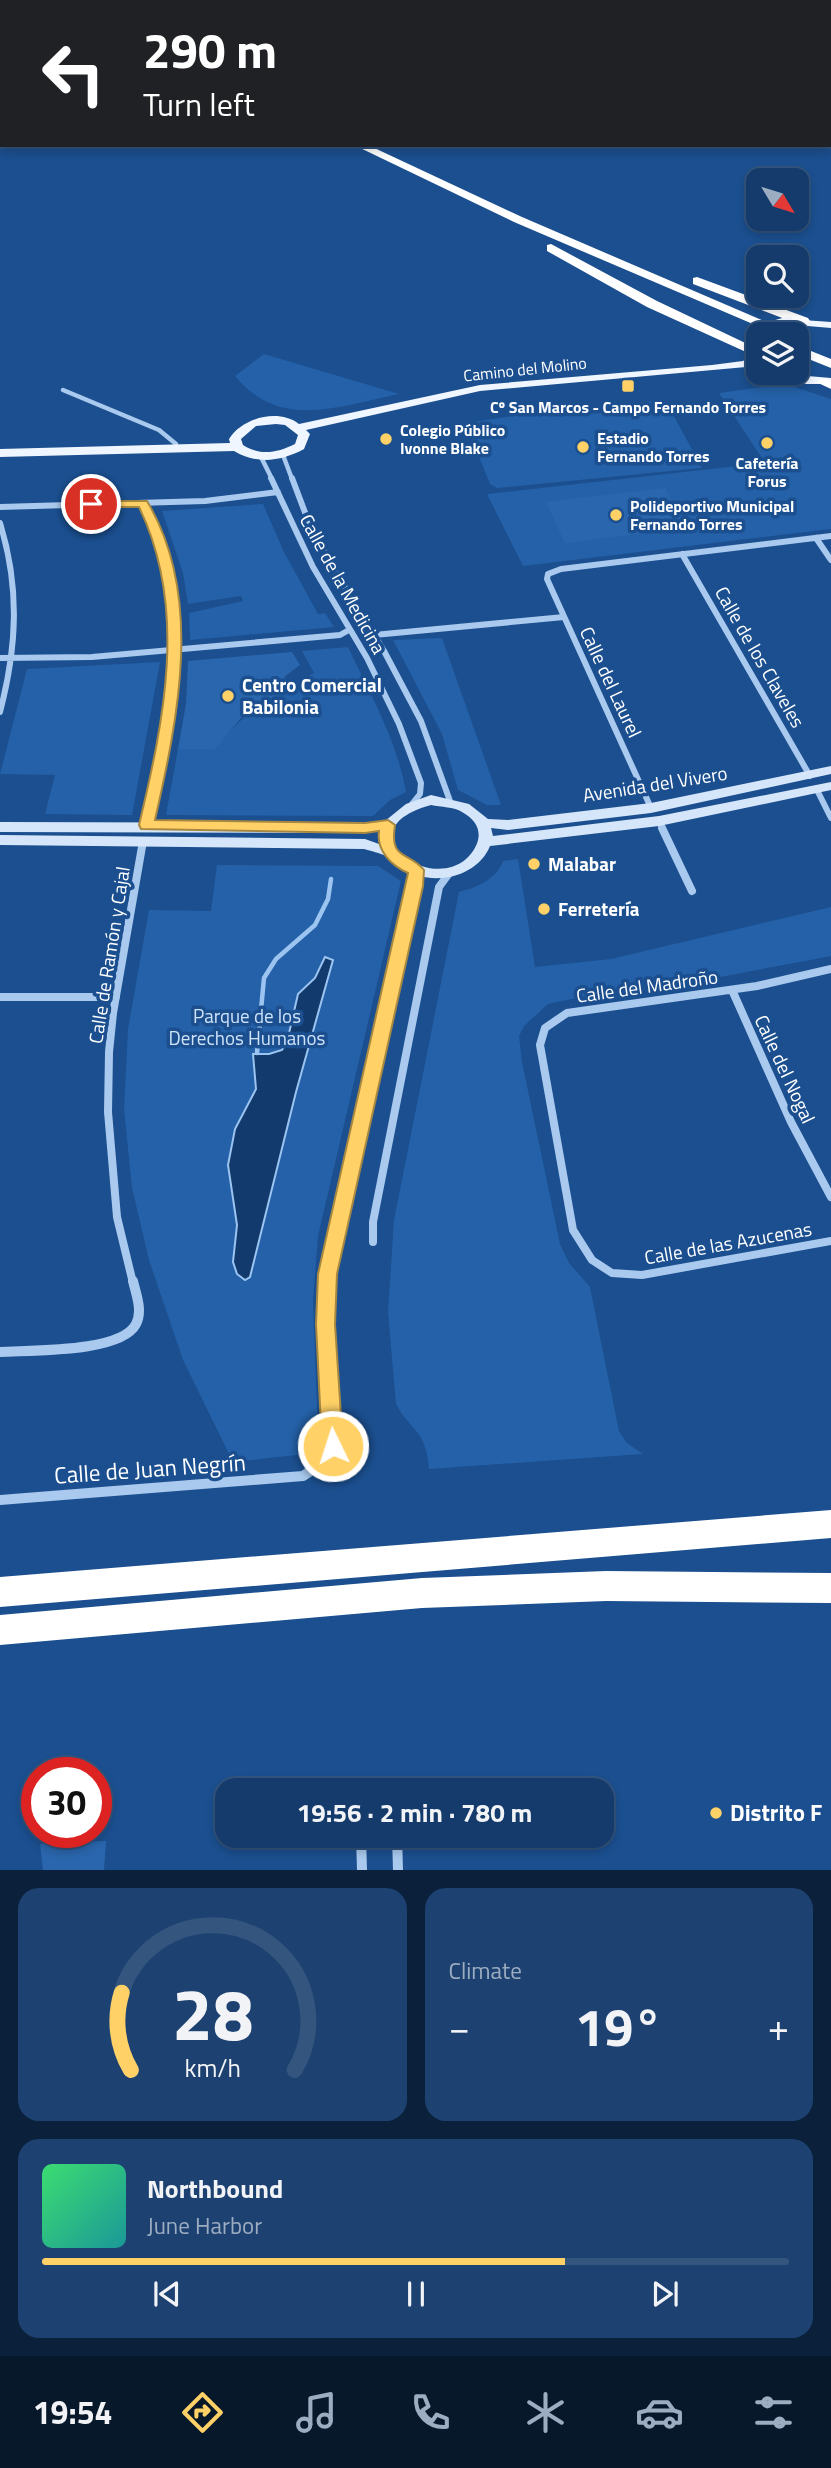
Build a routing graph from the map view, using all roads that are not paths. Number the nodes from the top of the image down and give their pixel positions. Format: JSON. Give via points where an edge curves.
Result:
{"nodes":[{"id":1,"x":344,"y":147,"type":"dead end"},
{"id":2,"x":363,"y":147,"type":"edge"},
{"id":3,"x":560,"y":239,"type":"junction"},
{"id":4,"x":547,"y":244,"type":"junction"},
{"id":5,"x":803,"y":321,"type":"joint"},
{"id":6,"x":772,"y":322,"type":"edge"},
{"id":7,"x":831,"y":324,"type":"edge"},
{"id":8,"x":746,"y":327,"type":"edge"},
{"id":9,"x":809,"y":344,"type":"edge"},
{"id":10,"x":746,"y":348,"type":"edge"},
{"id":11,"x":831,"y":353,"type":"edge"},
{"id":12,"x":809,"y":355,"type":"edge"},
{"id":13,"x":746,"y":363,"type":"edge"},
{"id":14,"x":831,"y":364,"type":"edge"},
{"id":15,"x":746,"y":371,"type":"edge"},
{"id":16,"x":809,"y":379,"type":"edge"},
{"id":17,"x":829,"y":383,"type":"edge"},
{"id":18,"x":63,"y":390,"type":"dead end"},
{"id":19,"x":302,"y":431,"type":"junction"},
{"id":20,"x":236,"y":443,"type":"junction"},
{"id":21,"x":176,"y":444,"type":"junction"},
{"id":22,"x":0,"y":450,"type":"edge"},
{"id":23,"x":283,"y":455,"type":"junction"},
{"id":24,"x":261,"y":457,"type":"junction"},
{"id":25,"x":278,"y":492,"type":"junction"},
{"id":26,"x":143,"y":503,"type":"junction"},
{"id":27,"x":0,"y":507,"type":"edge"},
{"id":28,"x":0,"y":523,"type":"edge"},
{"id":29,"x":831,"y":536,"type":"edge"},
{"id":30,"x":816,"y":538,"type":"junction"},
{"id":31,"x":682,"y":554,"type":"junction"},
{"id":32,"x":831,"y":560,"type":"edge"},
{"id":33,"x":564,"y":617,"type":"junction"},
{"id":34,"x":349,"y":630,"type":"junction"},
{"id":35,"x":374,"y":635,"type":"junction"},
{"id":36,"x":176,"y":649,"type":"junction"},
{"id":37,"x":0,"y":658,"type":"edge"},
{"id":38,"x":14,"y":659,"type":"junction"},
{"id":39,"x":0,"y":712,"type":"edge"},
{"id":40,"x":831,"y":770,"type":"edge"},
{"id":41,"x":810,"y":776,"type":"junction"},
{"id":42,"x":824,"y":788,"type":"edge"},
{"id":43,"x":450,"y":801,"type":"junction"},
{"id":44,"x":412,"y":804,"type":"junction"},
{"id":45,"x":651,"y":808,"type":"junction"},
{"id":46,"x":831,"y":818,"type":"edge"},
{"id":47,"x":659,"y":821,"type":"junction"},
{"id":48,"x":484,"y":823,"type":"junction"},
{"id":49,"x":146,"y":825,"type":"junction"},
{"id":50,"x":388,"y":825,"type":"junction"},
{"id":51,"x":0,"y":827,"type":"edge"},
{"id":52,"x":0,"y":840,"type":"edge"},
{"id":53,"x":143,"y":841,"type":"junction"},
{"id":54,"x":488,"y":841,"type":"junction"},
{"id":55,"x":391,"y":853,"type":"junction"},
{"id":56,"x":416,"y":870,"type":"junction"},
{"id":57,"x":450,"y":872,"type":"junction"},
{"id":58,"x":692,"y":891,"type":"dead end"},
{"id":59,"x":831,"y":969,"type":"edge"},
{"id":60,"x":732,"y":990,"type":"junction"},
{"id":61,"x":0,"y":997,"type":"edge"},
{"id":62,"x":116,"y":997,"type":"junction"},
{"id":63,"x":831,"y":1197,"type":"edge"},
{"id":64,"x":831,"y":1241,"type":"edge"},
{"id":65,"x":373,"y":1242,"type":"dead end"},
{"id":66,"x":592,"y":1260,"type":"joint"},
{"id":67,"x":0,"y":1352,"type":"edge"},
{"id":68,"x":0,"y":1500,"type":"edge"},
{"id":69,"x":831,"y":1524,"type":"edge"},
{"id":70,"x":831,"y":1588,"type":"edge"},
{"id":71,"x":0,"y":1592,"type":"edge"},
{"id":72,"x":102,"y":1622,"type":"junction"},
{"id":73,"x":0,"y":1630,"type":"edge"},
{"id":74,"x":0,"y":1644,"type":"edge"},
{"id":75,"x":361,"y":1848,"type":"edge"},
{"id":76,"x":397,"y":1848,"type":"edge"},
{"id":77,"x":362,"y":1870,"type":"edge"},
{"id":78,"x":398,"y":1870,"type":"edge"}],
"edges":[{"from":1,"to":4,"type":"highway"},
{"from":2,"to":3,"type":"highway"},
{"from":3,"to":5,"type":"highway"},
{"from":3,"to":6,"type":"highway"},
{"from":4,"to":8,"type":"highway"},
{"from":4,"to":10,"type":"highway","via":[[626,291]]},
{"from":5,"to":7,"type":"main road"},
{"from":9,"to":11,"type":"highway"},
{"from":12,"to":14,"type":"highway"},
{"from":13,"to":19,"type":"main road","name":"Camino del Molino","via":[[480,388]]},
{"from":15,"to":19,"type":"main road","name":"Camino del Molino","via":[[483,393]]},
{"from":16,"to":17,"type":"main road"},
{"from":18,"to":21,"type":"street","via":[[159,430]]},
{"from":19,"to":20,"type":"main road","via":[[289,422],[261,421],[239,431]]},
{"from":19,"to":23,"type":"main road","via":[[300,446]]},
{"from":20,"to":21,"type":"main road"},
{"from":20,"to":22,"type":"main road"},
{"from":20,"to":24,"type":"main road","via":[[245,453]]},
{"from":21,"to":22,"type":"main road"},
{"from":23,"to":24,"type":"main road"},
{"from":23,"to":35,"type":"street","via":[[309,523]]},
{"from":24,"to":25,"type":"street","name":"Calle de la Medicina"},
{"from":25,"to":26,"type":"street"},
{"from":25,"to":34,"type":"street","name":"Calle de la Medicina","via":[[307,557]]},
{"from":26,"to":27,"type":"street"},
{"from":26,"to":36,"type":"street","via":[[165,558],[173,595]]},
{"from":28,"to":38,"type":"street","via":[[17,598]]},
{"from":29,"to":30,"type":"street"},
{"from":30,"to":31,"type":"street"},
{"from":30,"to":32,"type":"street"},
{"from":31,"to":33,"type":"street","name":"Calle del Laurel","via":[[552,570],[547,579]]},
{"from":31,"to":41,"type":"street","name":"Calle de los Claveles"},
{"from":33,"to":35,"type":"street"},
{"from":33,"to":45,"type":"street","name":"Calle del Laurel"},
{"from":34,"to":36,"type":"street","via":[[340,635]]},
{"from":34,"to":44,"type":"street","name":"Calle de la Medicina","via":[[394,713],[415,764],[421,783]]},
{"from":35,"to":43,"type":"street","via":[[421,721]]},
{"from":36,"to":38,"type":"street"},
{"from":36,"to":49,"type":"street","via":[[159,770]]},
{"from":37,"to":38,"type":"street"},
{"from":38,"to":39,"type":"street"},
{"from":40,"to":41,"type":"main road","name":"Avenida del Vivero"},
{"from":41,"to":45,"type":"main road","name":"Avenida del Vivero"},
{"from":42,"to":46,"type":"street"},
{"from":42,"to":47,"type":"main road","name":"Avenida del Vivero"},
{"from":43,"to":44,"type":"main road"},
{"from":43,"to":48,"type":"main road","via":[[468,807]]},
{"from":44,"to":50,"type":"main road"},
{"from":45,"to":48,"type":"main road","name":"Avenida del Vivero","via":[[508,825]]},
{"from":47,"to":54,"type":"main road","name":"Avenida del Vivero"},
{"from":47,"to":58,"type":"street"},
{"from":48,"to":54,"type":"main road"},
{"from":49,"to":50,"type":"main road"},
{"from":49,"to":51,"type":"main road"},
{"from":50,"to":55,"type":"main road","via":[[385,839]]},
{"from":52,"to":53,"type":"main road"},
{"from":53,"to":55,"type":"main road","via":[[365,844]]},
{"from":53,"to":62,"type":"street","name":"Calle de Ramón y Cajal"},
{"from":54,"to":57,"type":"main road","via":[[477,859]]},
{"from":55,"to":56,"type":"main road"},
{"from":56,"to":57,"type":"main road"},
{"from":56,"to":68,"type":"street","name":"Calle de Juan Negrín","via":[[327,1274],[333,1446],[321,1464],[303,1476]]},
{"from":57,"to":65,"type":"street","via":[[439,887],[373,1222]]},
{"from":59,"to":60,"type":"street","name":"Calle del Madroño"},
{"from":60,"to":63,"type":"street","name":"Calle del Nogal","via":[[791,1122]]},
{"from":60,"to":66,"type":"street","name":"Calle del Madroño","via":[[567,1013],[548,1023],[540,1035],[573,1230]]},
{"from":61,"to":62,"type":"street"},
{"from":62,"to":67,"type":"street","name":"Calle de Ramón y Cajal","via":[[108,1112],[117,1217],[139,1305],[137,1323],[127,1335],[106,1344]]},
{"from":64,"to":66,"type":"street","name":"Calle de las Azucenas","via":[[642,1275],[612,1273]]},
{"from":69,"to":71,"type":"highway"},
{"from":70,"to":72,"type":"highway","via":[[606,1586],[422,1593]]},
{"from":72,"to":73,"type":"highway"},
{"from":72,"to":74,"type":"highway"},
{"from":75,"to":77,"type":"street"},
{"from":76,"to":78,"type":"street"}]}
